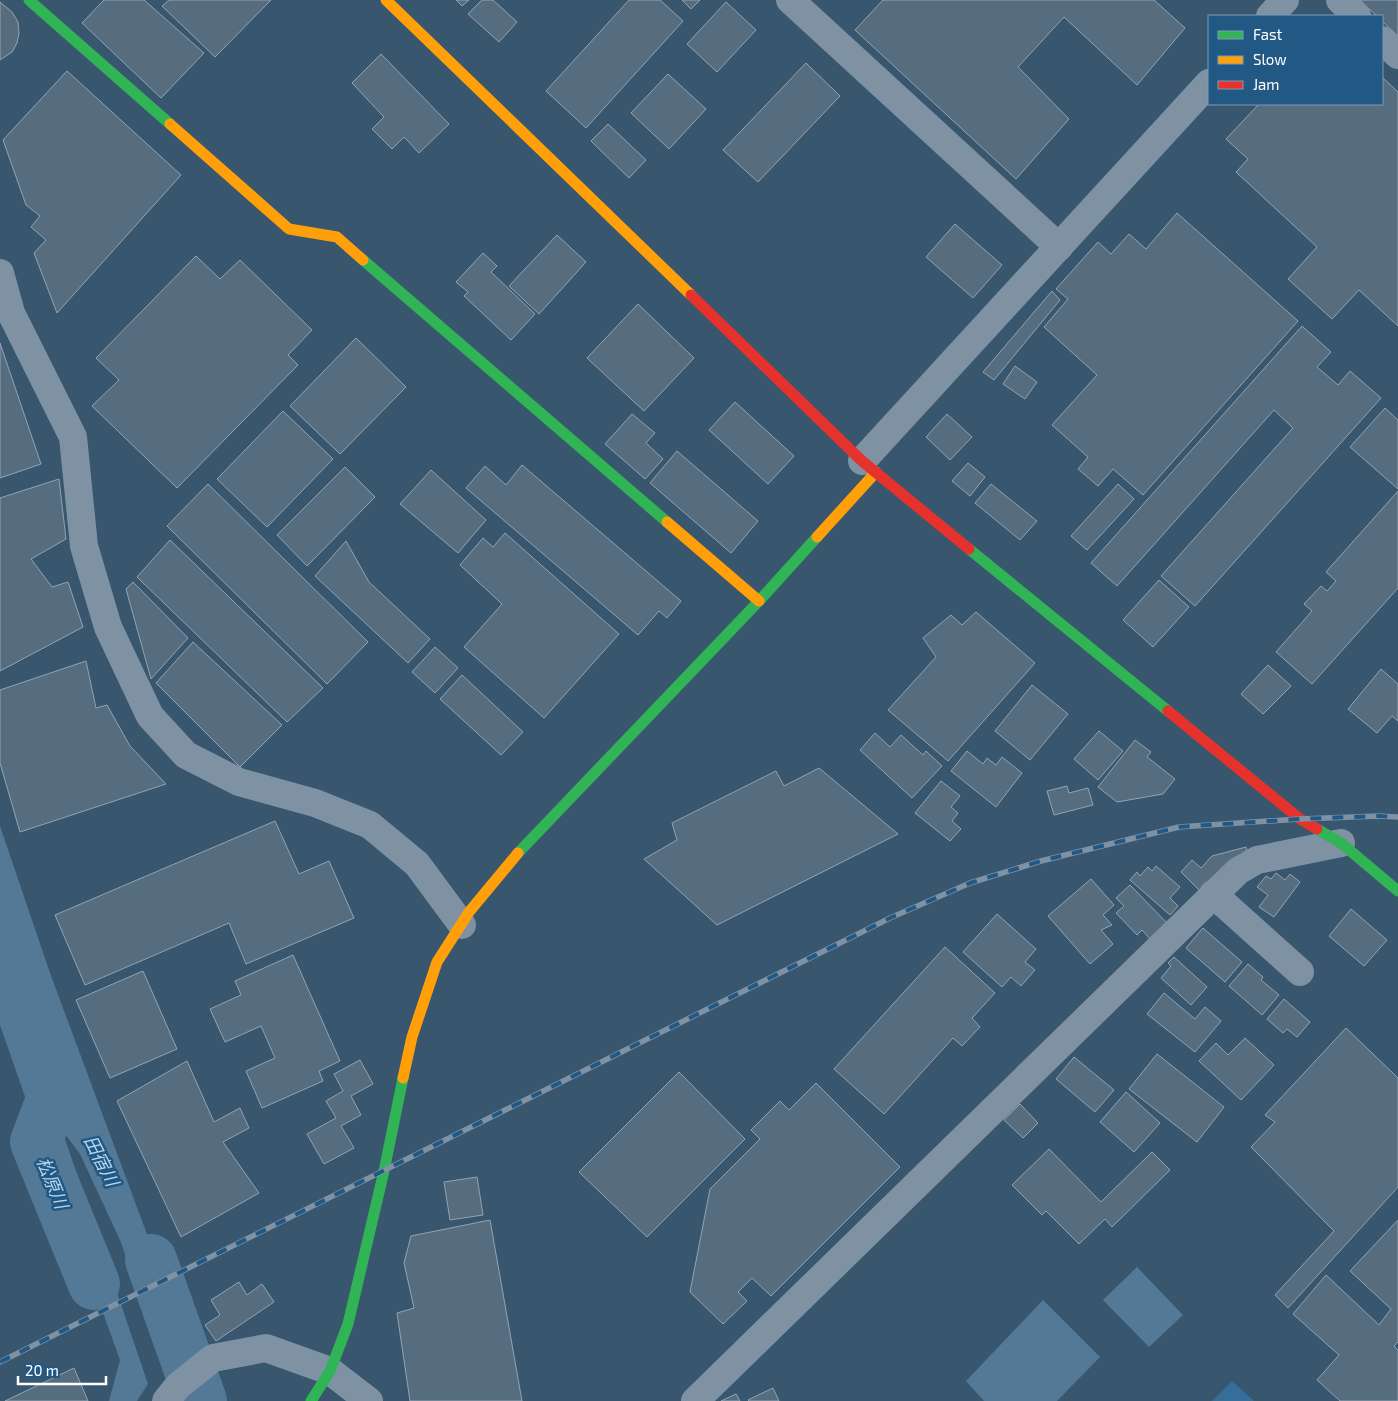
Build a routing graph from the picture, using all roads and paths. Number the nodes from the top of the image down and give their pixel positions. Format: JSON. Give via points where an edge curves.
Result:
{"nodes":[{"id":1,"x":29,"y":0,"type":"edge"},
{"id":2,"x":386,"y":0,"type":"edge"},
{"id":3,"x":790,"y":0,"type":"edge"},
{"id":4,"x":1285,"y":0,"type":"edge"},
{"id":5,"x":1340,"y":0,"type":"edge"},
{"id":6,"x":1271,"y":15,"type":"edge"},
{"id":7,"x":1356,"y":15,"type":"edge"},
{"id":8,"x":1383,"y":41,"type":"edge"},
{"id":9,"x":1398,"y":55,"type":"edge"},
{"id":10,"x":1208,"y":84,"type":"edge"},
{"id":11,"x":1059,"y":246,"type":"junction"},
{"id":12,"x":0,"y":273,"type":"edge"},
{"id":13,"x":869,"y":467,"type":"junction"},
{"id":14,"x":759,"y":601,"type":"junction"},
{"id":15,"x":1341,"y":843,"type":"junction"},
{"id":16,"x":1398,"y":891,"type":"edge"},
{"id":17,"x":1213,"y":894,"type":"junction"},
{"id":18,"x":462,"y":925,"type":"junction"},
{"id":19,"x":1300,"y":972,"type":"dead end"},
{"id":20,"x":330,"y":1371,"type":"junction"},
{"id":21,"x":172,"y":1394,"type":"edge"},
{"id":22,"x":311,"y":1401,"type":"edge"},
{"id":23,"x":369,"y":1401,"type":"edge"},
{"id":24,"x":695,"y":1401,"type":"edge"}],
"edges":[{"from":1,"to":14,"type":"street","via":[[289,229],[337,237]]},
{"from":2,"to":13,"type":"street"},
{"from":3,"to":11,"type":"street"},
{"from":4,"to":6,"type":"street"},
{"from":5,"to":7,"type":"street"},
{"from":8,"to":9,"type":"street"},
{"from":10,"to":11,"type":"street"},
{"from":11,"to":13,"type":"street"},
{"from":12,"to":18,"type":"street","via":[[11,313],[73,437],[84,546],[108,627],[150,716],[186,755],[239,782],[315,803],[370,825],[417,864]]},
{"from":13,"to":14,"type":"street"},
{"from":13,"to":15,"type":"street","via":[[1300,819]]},
{"from":14,"to":18,"type":"street","via":[[518,853]]},
{"from":15,"to":16,"type":"street"},
{"from":15,"to":17,"type":"street","via":[[1257,860],[1238,871]]},
{"from":17,"to":19,"type":"street"},
{"from":17,"to":24,"type":"street"},
{"from":18,"to":20,"type":"street","via":[[438,962],[412,1037],[350,1315]]},
{"from":20,"to":21,"type":"street","via":[[266,1348],[213,1358]]},
{"from":20,"to":22,"type":"street"},
{"from":20,"to":23,"type":"street"}]}
